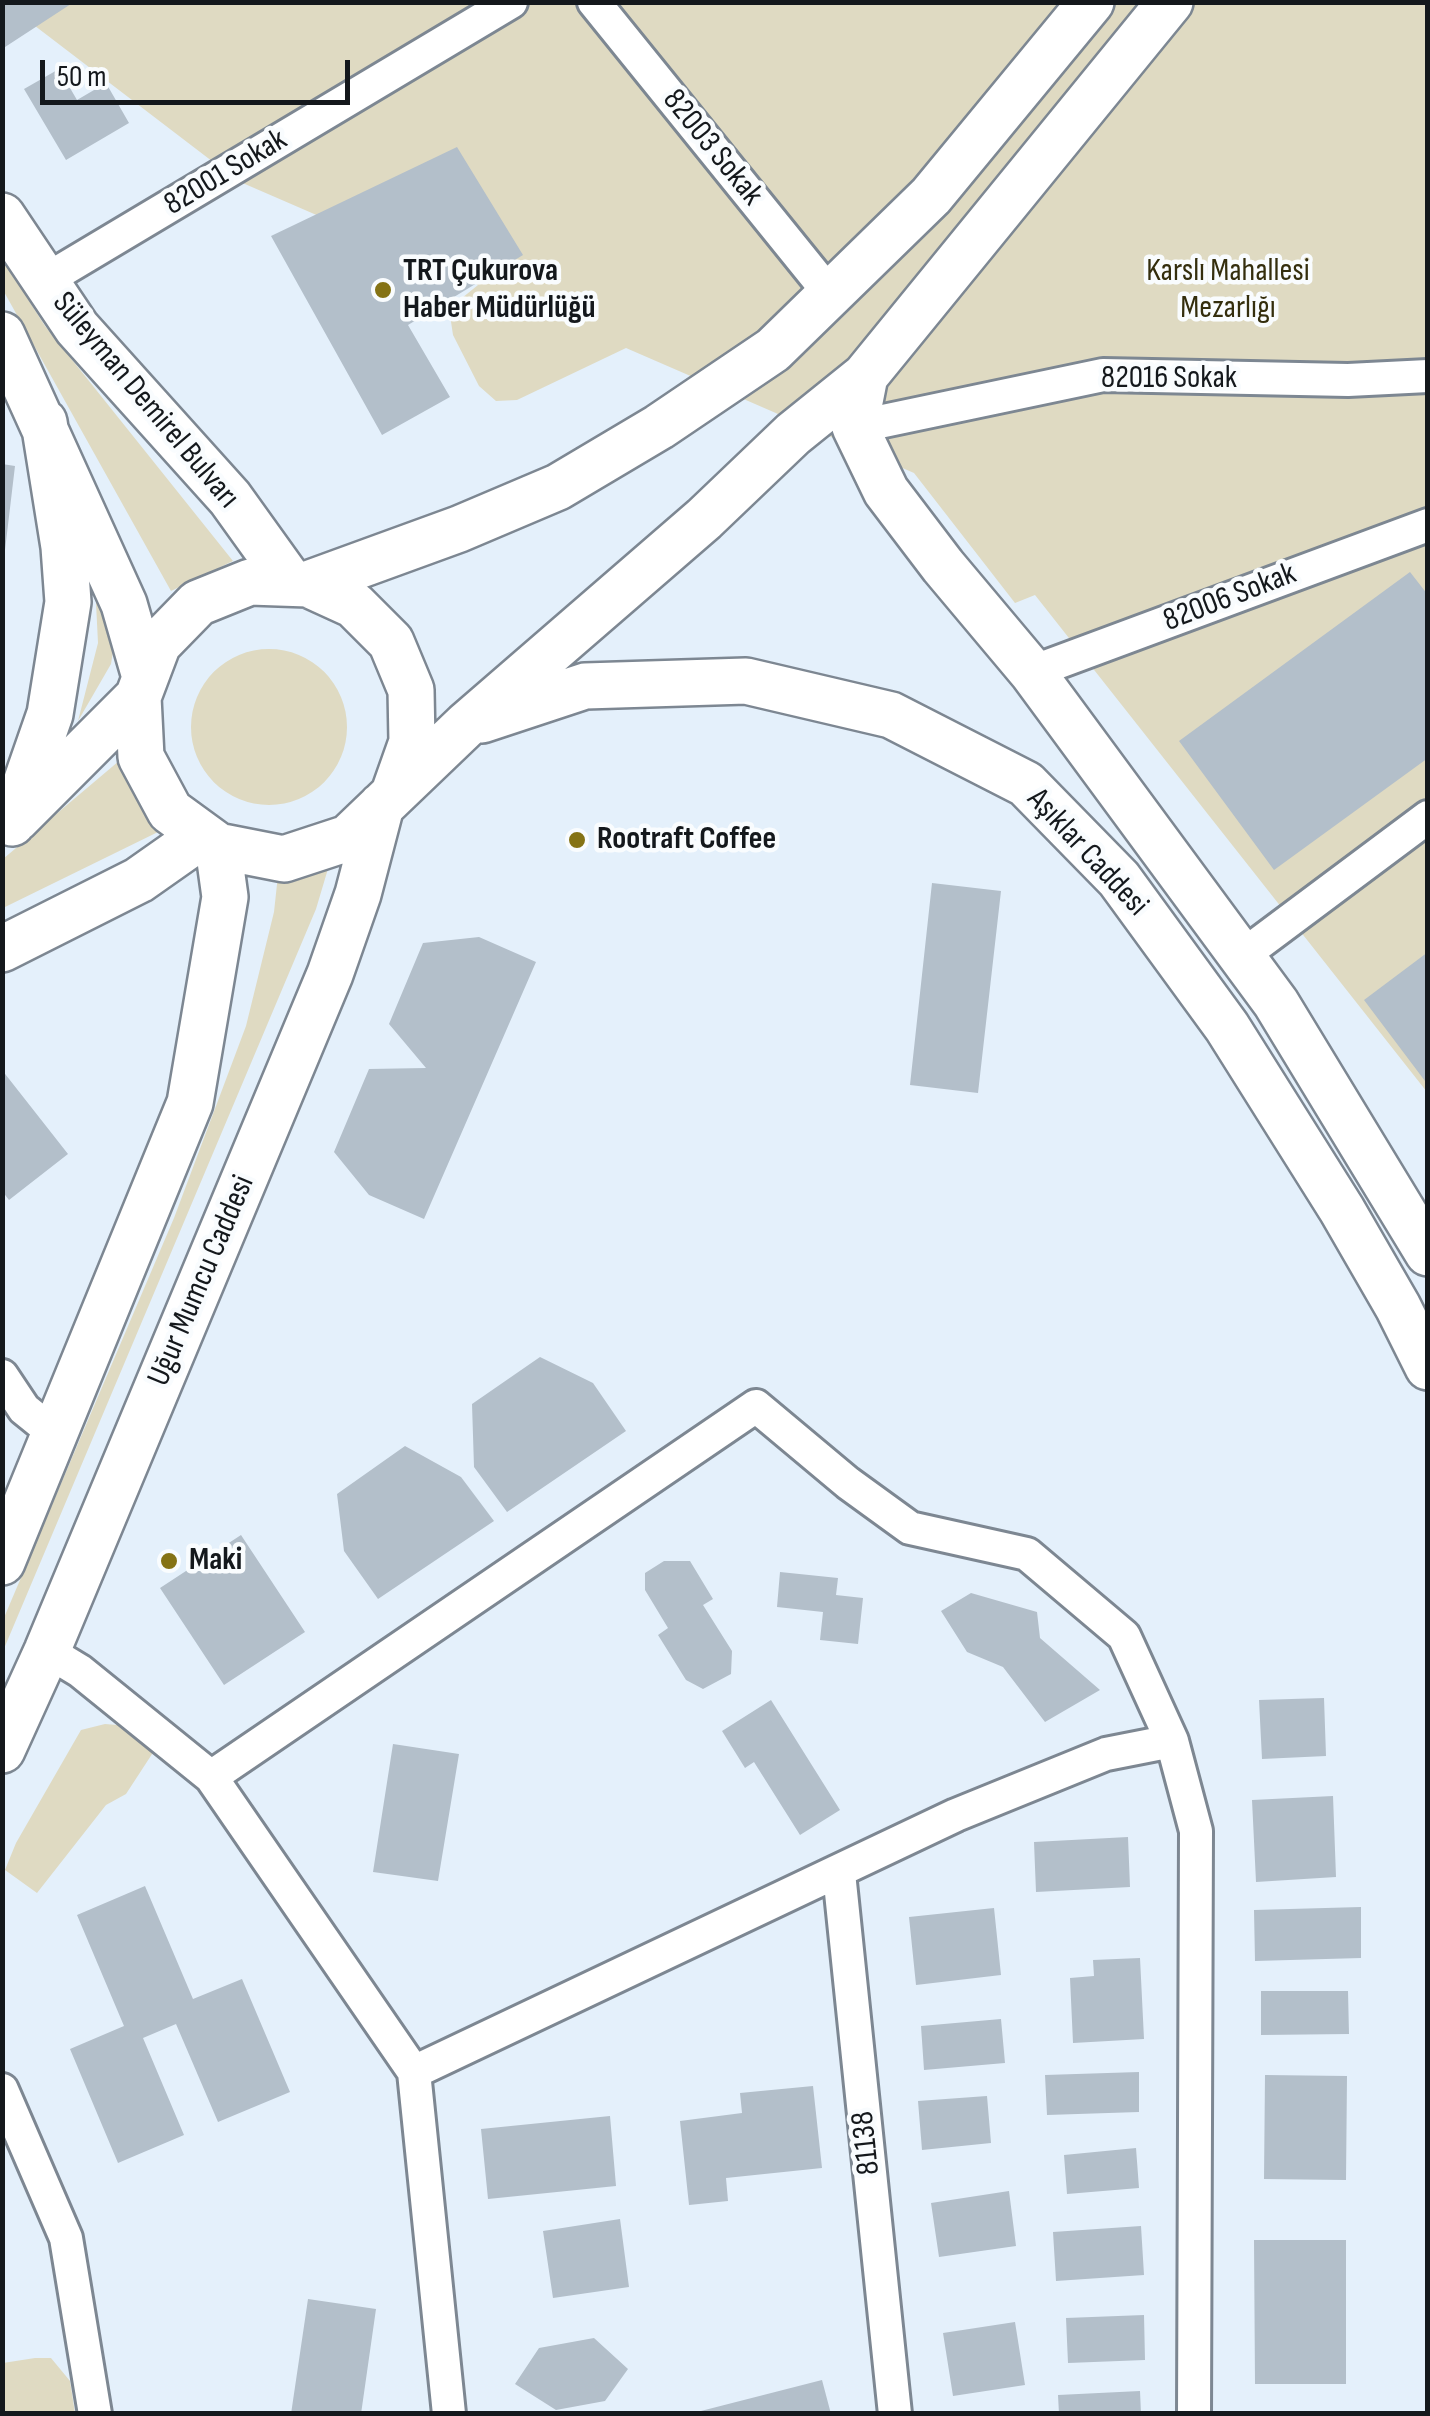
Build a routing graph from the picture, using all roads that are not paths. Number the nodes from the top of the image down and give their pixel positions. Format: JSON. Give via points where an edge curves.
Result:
{"nodes":[{"id":1,"x":511,"y":2,"type":"edge"},
{"id":2,"x":594,"y":2,"type":"edge"},
{"id":3,"x":1091,"y":2,"type":"edge"},
{"id":4,"x":1170,"y":2,"type":"edge"},
{"id":5,"x":2,"y":216,"type":"edge"},
{"id":6,"x":44,"y":282,"type":"junction"},
{"id":7,"x":830,"y":294,"type":"junction"},
{"id":8,"x":2,"y":335,"type":"edge"},
{"id":9,"x":865,"y":376,"type":"junction"},
{"id":10,"x":1428,"y":376,"type":"edge"},
{"id":11,"x":44,"y":422,"type":"junction"},
{"id":12,"x":855,"y":427,"type":"junction"},
{"id":13,"x":1428,"y":524,"type":"edge"},
{"id":14,"x":299,"y":584,"type":"junction"},
{"id":15,"x":1032,"y":672,"type":"junction"},
{"id":16,"x":142,"y":687,"type":"junction"},
{"id":17,"x":466,"y":725,"type":"junction"},
{"id":18,"x":388,"y":798,"type":"junction"},
{"id":19,"x":1428,"y":817,"type":"edge"},
{"id":20,"x":7,"y":826,"type":"edge"},
{"id":21,"x":210,"y":841,"type":"junction"},
{"id":22,"x":2,"y":949,"type":"edge"},
{"id":23,"x":1242,"y":956,"type":"junction"},
{"id":24,"x":1428,"y":1253,"type":"edge"},
{"id":25,"x":1428,"y":1367,"type":"edge"},
{"id":26,"x":2,"y":1376,"type":"edge"},
{"id":27,"x":54,"y":1434,"type":"junction"},
{"id":28,"x":2,"y":1562,"type":"edge"},
{"id":29,"x":47,"y":1651,"type":"junction"},
{"id":30,"x":1172,"y":1740,"type":"junction"},
{"id":31,"x":2,"y":1750,"type":"edge"},
{"id":32,"x":211,"y":1777,"type":"junction"},
{"id":33,"x":839,"y":1873,"type":"junction"},
{"id":34,"x":414,"y":2072,"type":"junction"},
{"id":35,"x":2,"y":2090,"type":"edge"},
{"id":36,"x":95,"y":2414,"type":"edge"},
{"id":37,"x":449,"y":2414,"type":"edge"},
{"id":38,"x":895,"y":2414,"type":"edge"},
{"id":39,"x":1194,"y":2414,"type":"edge"}],
"edges":[{"from":1,"to":6,"type":"street","name":"82001 Sokak"},
{"from":2,"to":7,"type":"street","name":"82003 Sokak"},
{"from":3,"to":7,"type":"main road","via":[[931,196]]},
{"from":4,"to":9,"type":"main road"},
{"from":5,"to":6,"type":"main road","name":"Süleyman Demirel Bulvarı"},
{"from":6,"to":14,"type":"main road","name":"Süleyman Demirel Bulvarı"},
{"from":7,"to":14,"type":"main road","via":[[774,350],[558,487]]},
{"from":8,"to":11,"type":"main road","name":"Süleyman Demirel Bulvarı"},
{"from":9,"to":12,"type":"main road"},
{"from":9,"to":17,"type":"main road"},
{"from":10,"to":12,"type":"street","name":"82016 Sokak","via":[[1104,375]]},
{"from":11,"to":16,"type":"main road","name":"Süleyman Demirel Bulvarı","via":[[135,634]]},
{"from":11,"to":20,"type":"main road","via":[[68,602],[50,714]]},
{"from":12,"to":15,"type":"main road","name":"Aşıklar Caddesi","via":[[886,491]]},
{"from":13,"to":15,"type":"street","name":"82006 Sokak"},
{"from":14,"to":16,"type":"main road","via":[[250,582],[198,604],[158,644]]},
{"from":14,"to":18,"type":"main road","via":[[354,605],[391,642],[411,690],[412,742]]},
{"from":15,"to":23,"type":"main road","name":"Aşıklar Caddesi"},
{"from":16,"to":20,"type":"main road"},
{"from":16,"to":21,"type":"main road","via":[[141,758],[170,810]]},
{"from":17,"to":18,"type":"main road"},
{"from":17,"to":25,"type":"main road","name":"Aşıklar Caddesi","via":[[585,686],[746,681],[891,716],[1026,784],[1119,880],[1228,1027],[1342,1210]]},
{"from":18,"to":21,"type":"main road","via":[[348,838],[284,859]]},
{"from":18,"to":29,"type":"main road","name":"Uğur Mumcu Caddesi","via":[[330,974]]},
{"from":19,"to":23,"type":"street"},
{"from":21,"to":22,"type":"main road"},
{"from":21,"to":27,"type":"main road","via":[[225,896],[190,1103]]},
{"from":23,"to":24,"type":"main road","name":"Aşıklar Caddesi"},
{"from":26,"to":27,"type":"street"},
{"from":27,"to":28,"type":"main road"},
{"from":29,"to":31,"type":"main road","name":"Uğur Mumcu Caddesi"},
{"from":29,"to":32,"type":"street"},
{"from":30,"to":32,"type":"street","via":[[1124,1636],[1027,1554],[910,1528],[756,1406]]},
{"from":30,"to":33,"type":"street","via":[[1106,1754]]},
{"from":30,"to":39,"type":"street","via":[[1196,1831]]},
{"from":32,"to":34,"type":"street"},
{"from":33,"to":34,"type":"street"},
{"from":33,"to":38,"type":"street","name":"81138"},
{"from":34,"to":37,"type":"street"},
{"from":35,"to":36,"type":"street","via":[[66,2238]]}]}
